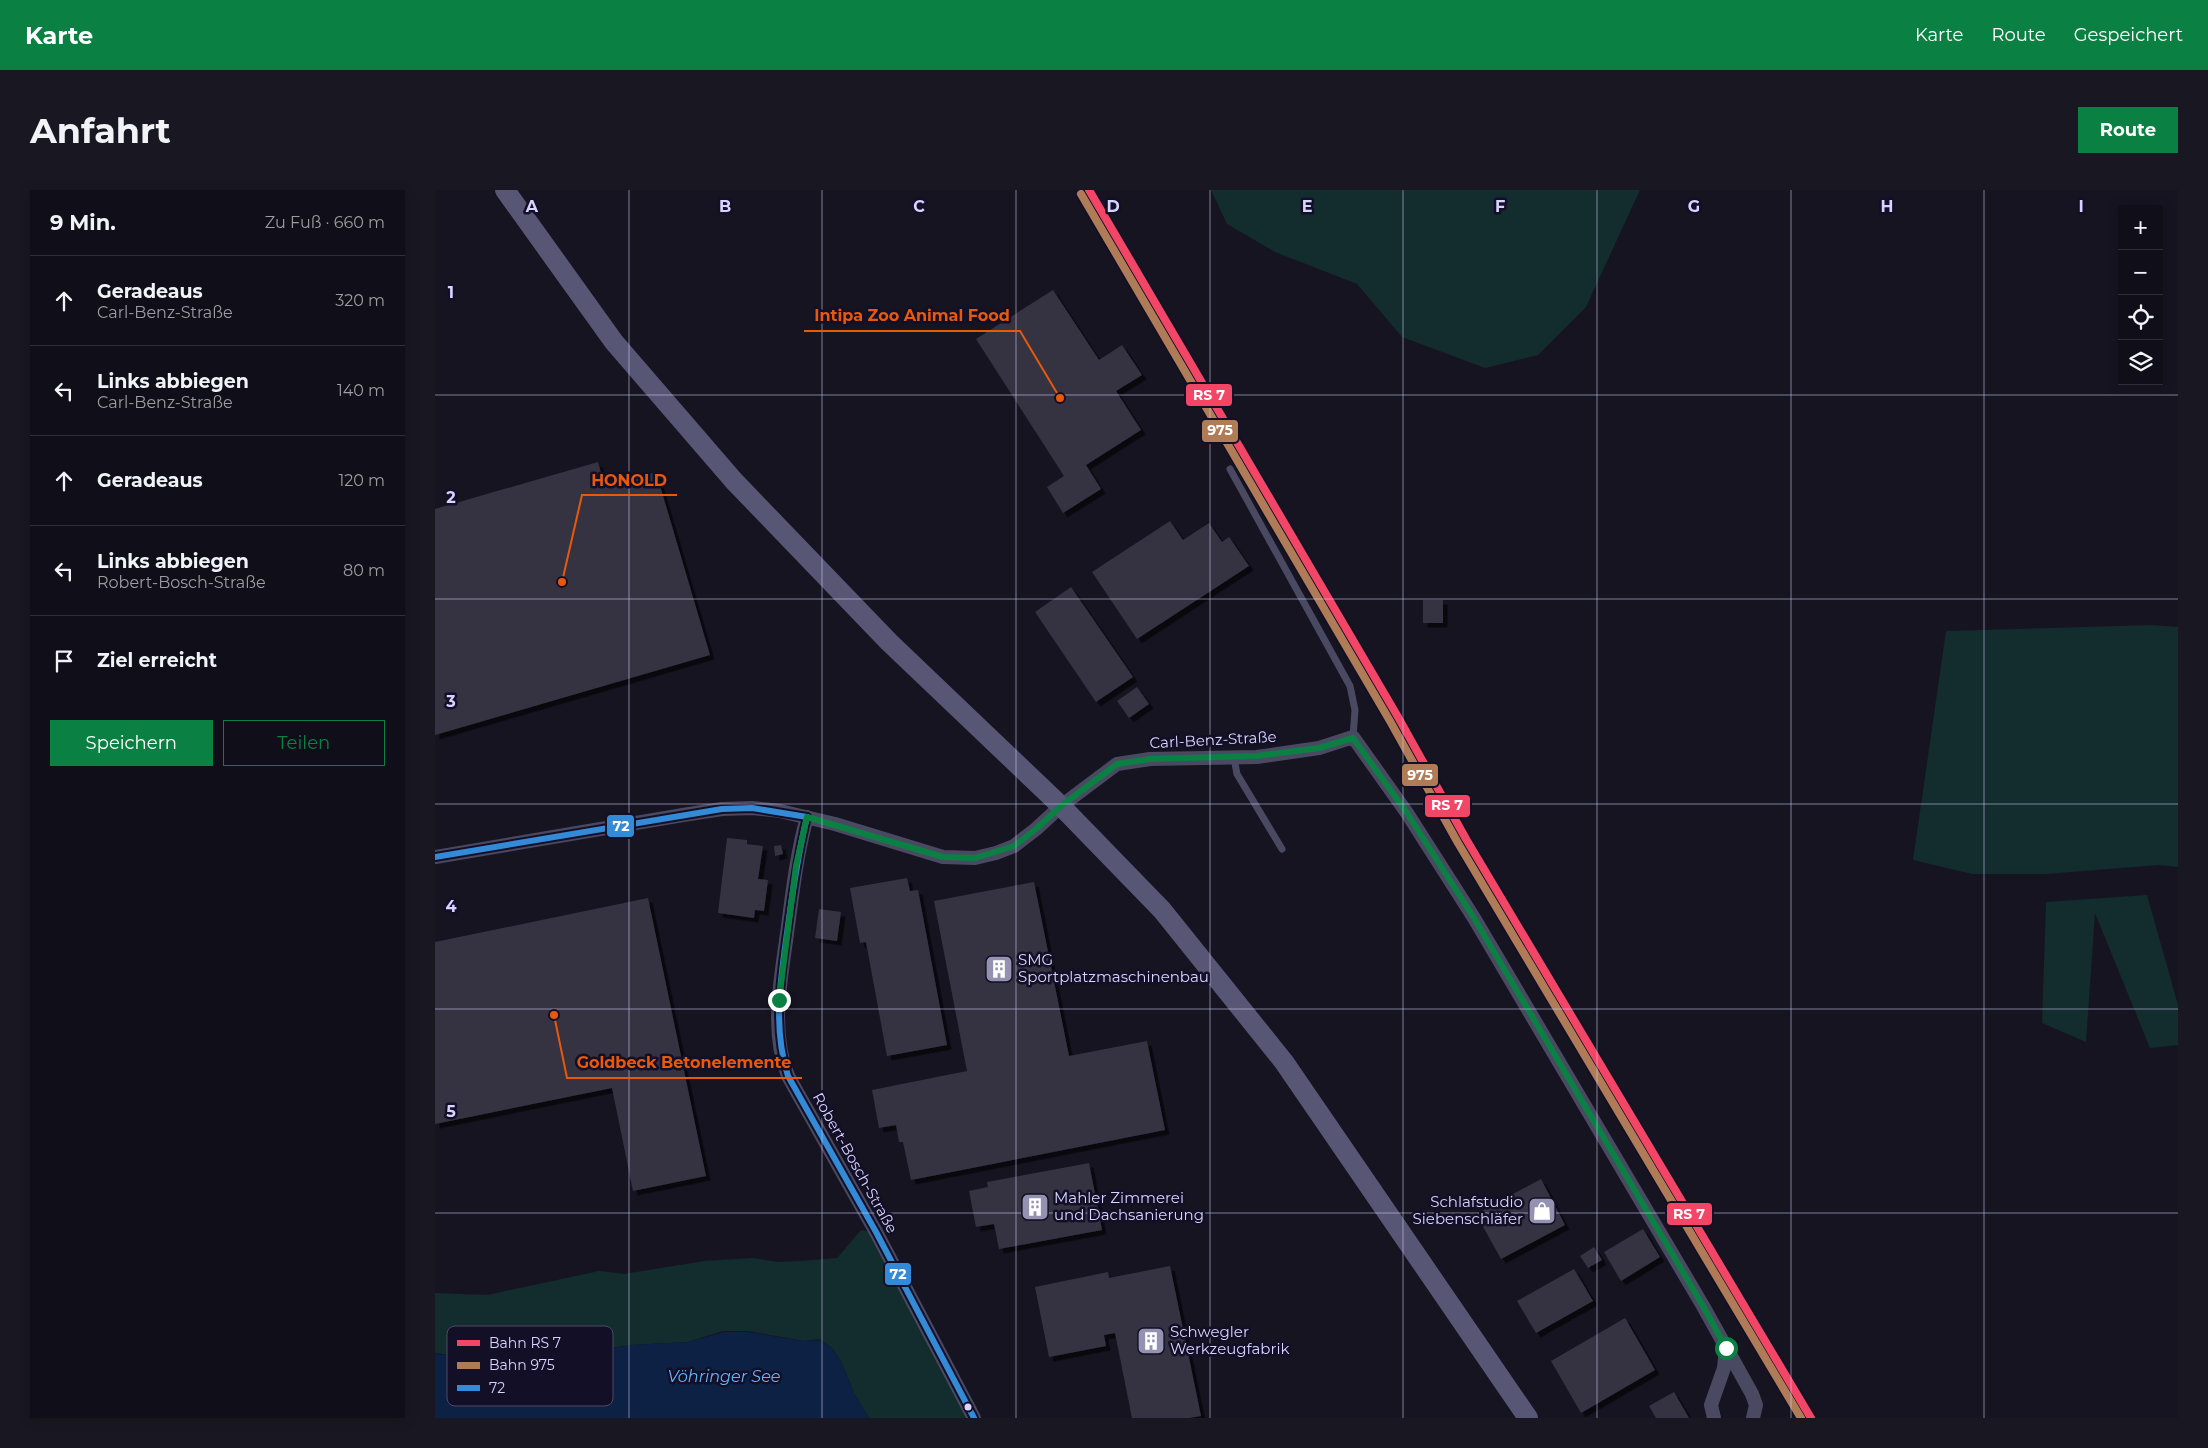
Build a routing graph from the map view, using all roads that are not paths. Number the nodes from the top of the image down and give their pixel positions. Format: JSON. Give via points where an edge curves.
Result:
{"nodes":[{"id":1,"x":505,"y":190,"type":"edge"},
{"id":2,"x":1230,"y":469,"type":"dead end"},
{"id":3,"x":1353,"y":738,"type":"junction"},
{"id":4,"x":1234,"y":758,"type":"junction"},
{"id":5,"x":1061,"y":806,"type":"junction"},
{"id":6,"x":807,"y":817,"type":"junction"},
{"id":7,"x":1283,"y":849,"type":"dead end"},
{"id":8,"x":435,"y":857,"type":"edge"},
{"id":9,"x":1726,"y":1348,"type":"junction"},
{"id":10,"x":974,"y":1418,"type":"edge"},
{"id":11,"x":1528,"y":1418,"type":"edge"},
{"id":12,"x":1714,"y":1418,"type":"edge"},
{"id":13,"x":1753,"y":1418,"type":"edge"}],
"edges":[{"from":1,"to":5,"type":"main road","via":[[613,342],[734,481],[889,642]]},
{"from":2,"to":3,"type":"lane","via":[[1350,686],[1355,710]]},
{"from":3,"to":4,"type":"street","name":"Carl-Benz-Straße","via":[[1319,748]]},
{"from":3,"to":9,"type":"street","via":[[1407,813],[1474,918]]},
{"from":4,"to":5,"type":"street","name":"Carl-Benz-Straße","via":[[1150,759],[1117,764]]},
{"from":4,"to":7,"type":"lane","via":[[1237,774]]},
{"from":5,"to":6,"type":"street","name":"Carl-Benz-Straße","via":[[1014,846],[975,858],[943,857]]},
{"from":5,"to":11,"type":"main road","via":[[1162,910],[1284,1062]]},
{"from":6,"to":8,"type":"street","name":"Carl-Benz-Straße","via":[[752,808],[722,809]]},
{"from":6,"to":10,"type":"street","name":"Robert-Bosch-Straße","via":[[796,866],[779,1000],[782,1060]]},
{"from":9,"to":12,"type":"street","via":[[1724,1368],[1711,1405]]},
{"from":9,"to":13,"type":"street","via":[[1752,1394],[1756,1405]]}]}
